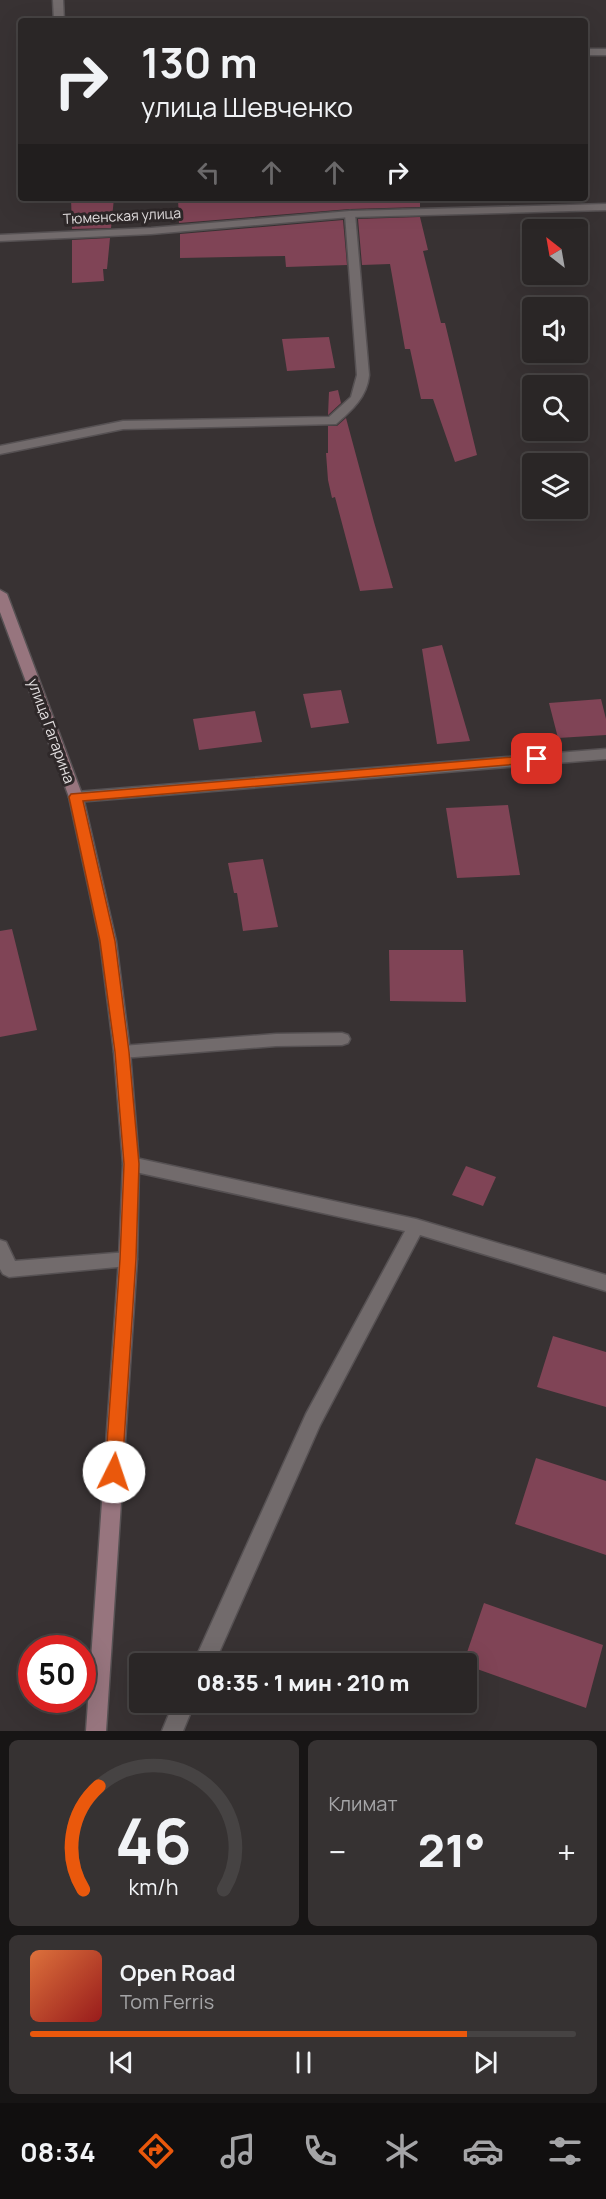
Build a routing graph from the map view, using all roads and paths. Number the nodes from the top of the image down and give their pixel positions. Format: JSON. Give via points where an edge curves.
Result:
{"nodes":[{"id":1,"x":58,"y":0,"type":"edge"},
{"id":2,"x":59,"y":18,"type":"edge"},
{"id":3,"x":588,"y":52,"type":"edge"},
{"id":4,"x":606,"y":52,"type":"edge"},
{"id":5,"x":606,"y":207,"type":"edge"},
{"id":6,"x":350,"y":214,"type":"junction"},
{"id":7,"x":0,"y":238,"type":"edge"},
{"id":8,"x":0,"y":450,"type":"edge"},
{"id":9,"x":0,"y":594,"type":"edge"},
{"id":10,"x":606,"y":754,"type":"edge"},
{"id":11,"x":76,"y":797,"type":"junction"},
{"id":12,"x":342,"y":1039,"type":"dead end"},
{"id":13,"x":122,"y":1052,"type":"junction"},
{"id":14,"x":131,"y":1164,"type":"junction"},
{"id":15,"x":416,"y":1226,"type":"junction"},
{"id":16,"x":0,"y":1247,"type":"edge"},
{"id":17,"x":128,"y":1259,"type":"junction"},
{"id":18,"x":4,"y":1270,"type":"edge"},
{"id":19,"x":606,"y":1282,"type":"edge"},
{"id":20,"x":208,"y":1653,"type":"edge"},
{"id":21,"x":180,"y":1713,"type":"edge"},
{"id":22,"x":96,"y":1731,"type":"edge"},
{"id":23,"x":172,"y":1731,"type":"edge"}],
"edges":[{"from":1,"to":2,"type":"street"},
{"from":3,"to":4,"type":"street"},
{"from":5,"to":6,"type":"street","name":"Тюменская улица"},
{"from":6,"to":7,"type":"street","name":"Тюменская улица","via":[[150,231]]},
{"from":6,"to":8,"type":"street","via":[[365,373],[358,400],[332,422],[123,424]]},
{"from":9,"to":11,"type":"main road","name":"улица Гагарина"},
{"from":10,"to":11,"type":"street"},
{"from":11,"to":13,"type":"main road","name":"улица Гагарина","via":[[108,941]]},
{"from":12,"to":13,"type":"street"},
{"from":13,"to":14,"type":"main road","name":"улица Гагарина"},
{"from":14,"to":15,"type":"street"},
{"from":14,"to":17,"type":"main road","name":"улица Гагарина"},
{"from":15,"to":19,"type":"street"},
{"from":15,"to":20,"type":"street","via":[[313,1420]]},
{"from":16,"to":18,"type":"street"},
{"from":17,"to":18,"type":"street"},
{"from":17,"to":22,"type":"main road","name":"улица Гагарина"},
{"from":21,"to":23,"type":"street"}]}
